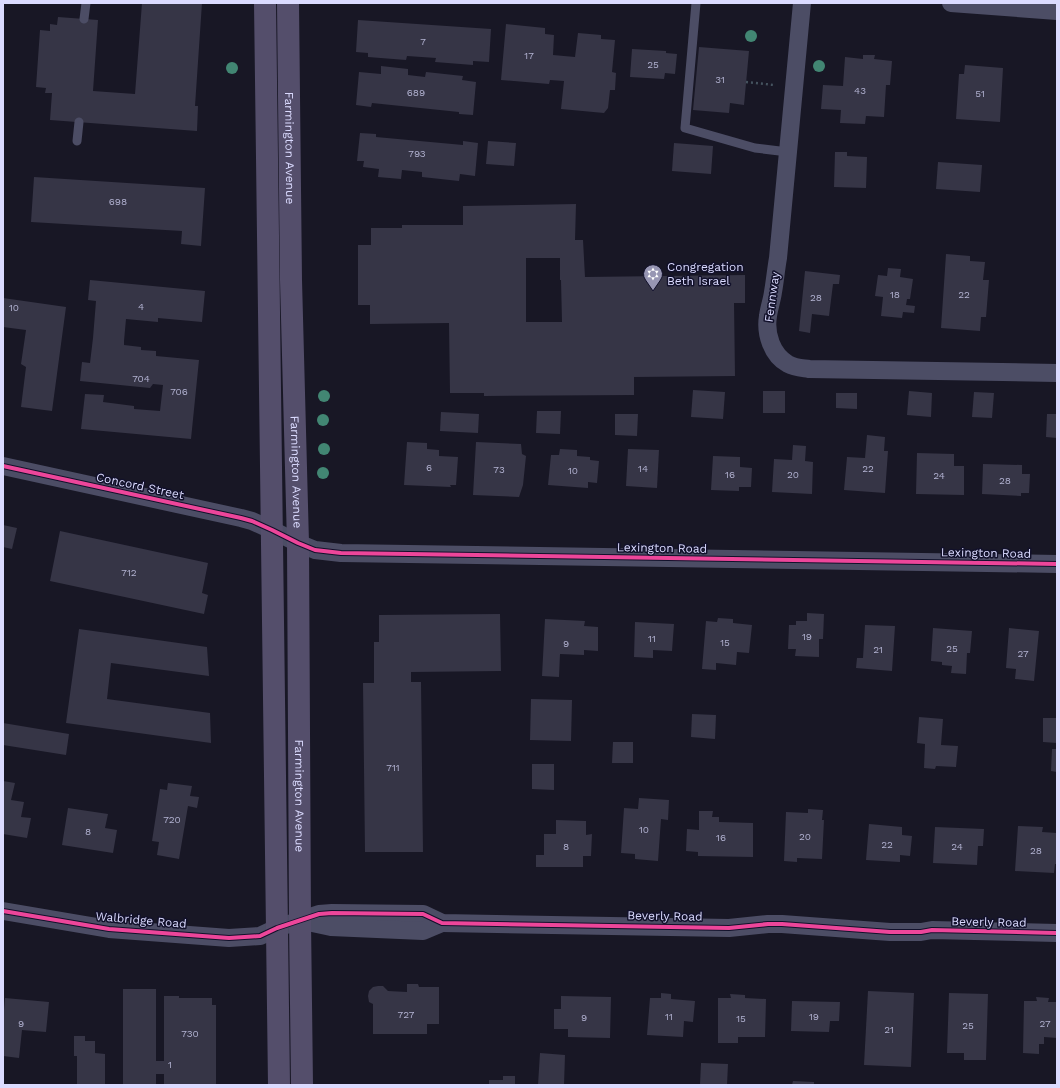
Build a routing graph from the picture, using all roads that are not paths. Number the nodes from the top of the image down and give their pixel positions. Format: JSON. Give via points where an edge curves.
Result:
{"nodes":[{"id":1,"x":86,"y":3,"type":"edge"},
{"id":2,"x":265,"y":3,"type":"edge"},
{"id":3,"x":288,"y":3,"type":"edge"},
{"id":4,"x":696,"y":3,"type":"edge"},
{"id":5,"x":802,"y":3,"type":"edge"},
{"id":6,"x":951,"y":3,"type":"edge"},
{"id":7,"x":1057,"y":11,"type":"edge"},
{"id":8,"x":84,"y":19,"type":"dead end"},
{"id":9,"x":79,"y":122,"type":"dead end"},
{"id":10,"x":77,"y":141,"type":"dead end"},
{"id":11,"x":788,"y":152,"type":"junction"},
{"id":12,"x":1057,"y":372,"type":"edge"},
{"id":13,"x":3,"y":466,"type":"edge"},
{"id":14,"x":272,"y":530,"type":"junction"},
{"id":15,"x":298,"y":543,"type":"junction"},
{"id":16,"x":1057,"y":564,"type":"edge"},
{"id":17,"x":3,"y":911,"type":"edge"},
{"id":18,"x":300,"y":921,"type":"junction"},
{"id":19,"x":277,"y":928,"type":"junction"},
{"id":20,"x":1057,"y":933,"type":"edge"},
{"id":21,"x":280,"y":1085,"type":"edge"},
{"id":22,"x":302,"y":1085,"type":"edge"}],
"edges":[{"from":1,"to":8,"type":"lane"},
{"from":2,"to":14,"type":"main road","name":"Farmington Avenue"},
{"from":3,"to":15,"type":"main road","name":"Farmington Avenue","via":[[291,280]]},
{"from":4,"to":11,"type":"lane","via":[[685,128],[755,148]]},
{"from":5,"to":11,"type":"street","name":"Fennway"},
{"from":6,"to":7,"type":"street"},
{"from":9,"to":10,"type":"lane"},
{"from":11,"to":12,"type":"street","name":"Fennway","via":[[774,292],[768,317],[768,334],[773,349],[783,361],[799,368],[810,369]]},
{"from":13,"to":14,"type":"street","name":"Concord Street","via":[[241,518]]},
{"from":14,"to":15,"type":"street","name":"Lexington Road"},
{"from":14,"to":19,"type":"main road","name":"Farmington Avenue"},
{"from":15,"to":16,"type":"street","name":"Lexington Road","via":[[315,550],[342,553]]},
{"from":15,"to":18,"type":"main road","name":"Farmington Avenue"},
{"from":17,"to":19,"type":"street","name":"Walbridge Road","via":[[109,929],[229,938],[260,936]]},
{"from":18,"to":19,"type":"street","name":"Beverly Road"},
{"from":18,"to":20,"type":"street","name":"Beverly Road","via":[[331,927],[423,931],[442,923],[729,928],[782,924],[890,932],[932,930]]},
{"from":18,"to":22,"type":"main road","name":"Farmington Avenue"},
{"from":19,"to":21,"type":"main road","name":"Farmington Avenue"}]}
